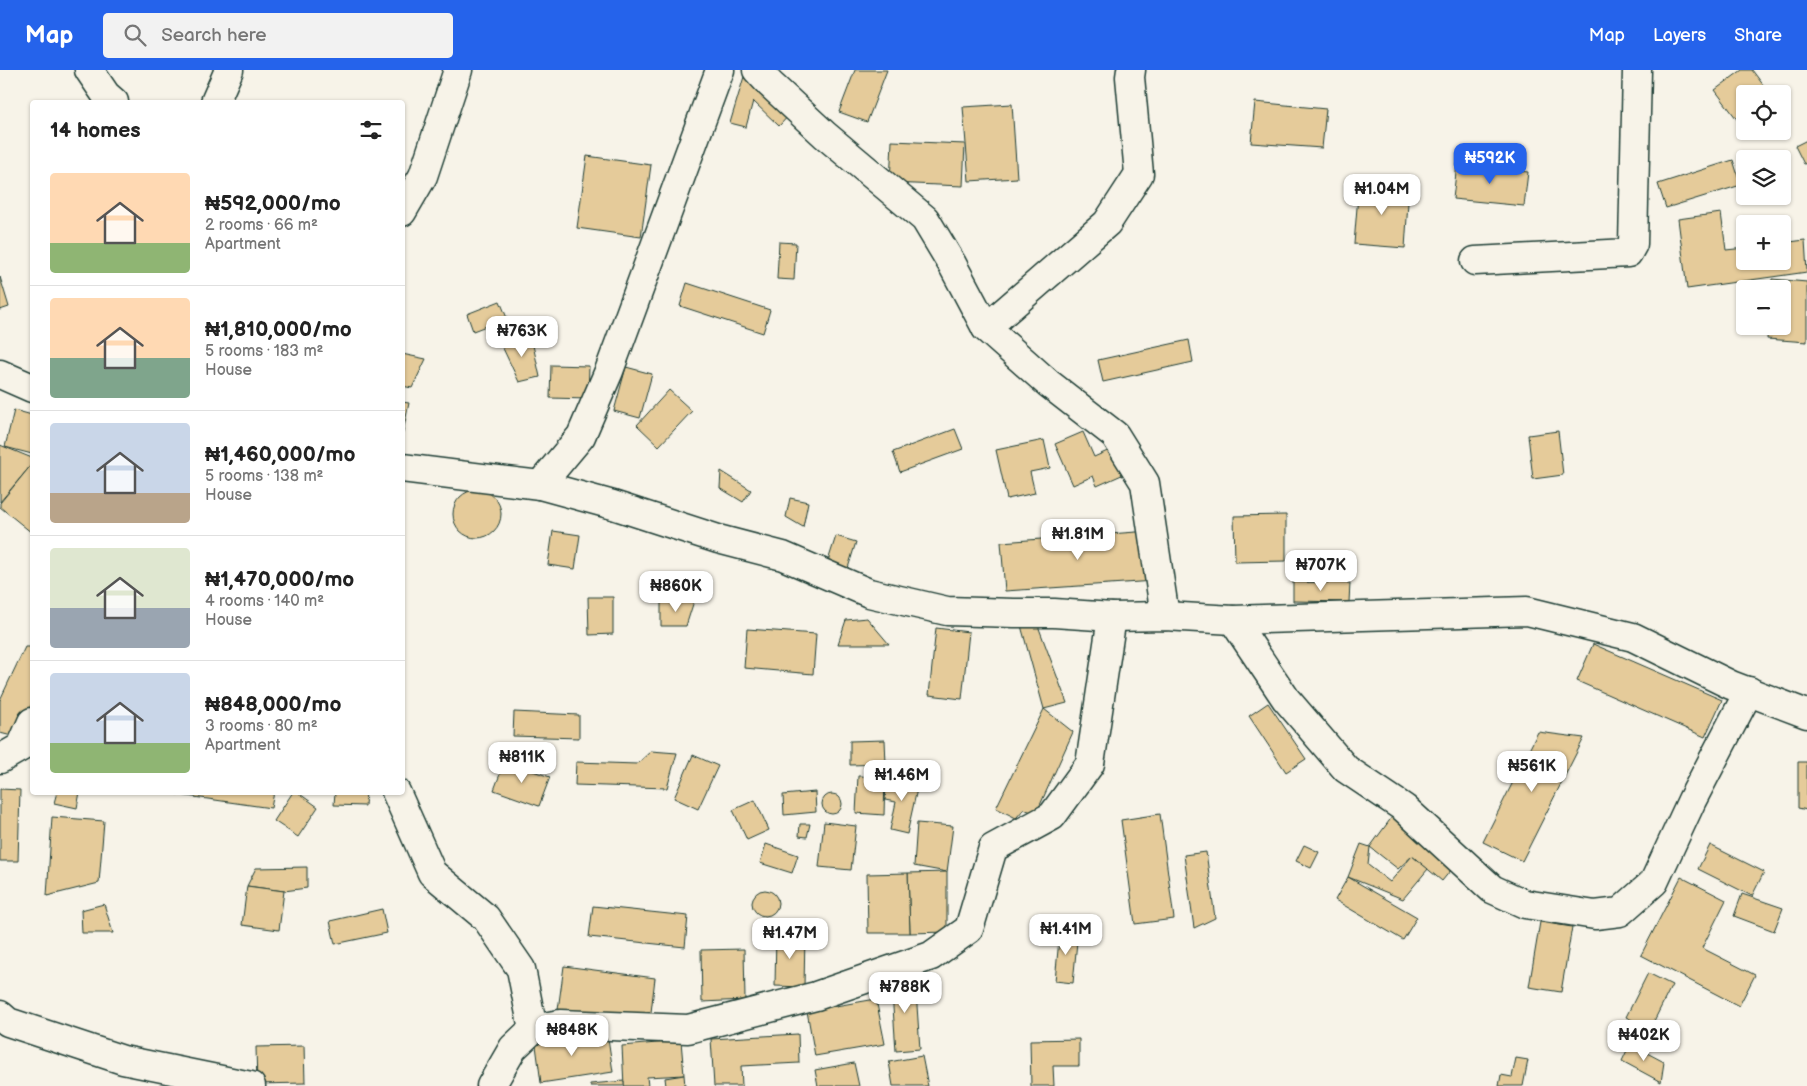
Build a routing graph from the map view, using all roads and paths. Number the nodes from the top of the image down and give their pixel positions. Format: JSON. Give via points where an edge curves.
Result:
{"nodes":[{"id":1,"x":89,"y":70,"type":"edge"},
{"id":2,"x":229,"y":70,"type":"edge"},
{"id":3,"x":458,"y":70,"type":"edge"},
{"id":4,"x":720,"y":70,"type":"edge"},
{"id":5,"x":757,"y":70,"type":"edge"},
{"id":6,"x":1131,"y":70,"type":"edge"},
{"id":7,"x":1637,"y":70,"type":"edge"},
{"id":8,"x":112,"y":100,"type":"edge"},
{"id":9,"x":215,"y":100,"type":"edge"},
{"id":10,"x":405,"y":207,"type":"edge"},
{"id":11,"x":1475,"y":261,"type":"dead end"},
{"id":12,"x":986,"y":328,"type":"junction"},
{"id":13,"x":0,"y":374,"type":"edge"},
{"id":14,"x":30,"y":387,"type":"edge"},
{"id":15,"x":405,"y":468,"type":"edge"},
{"id":16,"x":540,"y":485,"type":"junction"},
{"id":17,"x":1165,"y":616,"type":"junction"},
{"id":18,"x":1112,"y":617,"type":"junction"},
{"id":19,"x":1234,"y":620,"type":"junction"},
{"id":20,"x":1749,"y":691,"type":"junction"},
{"id":21,"x":1807,"y":714,"type":"edge"},
{"id":22,"x":30,"y":727,"type":"edge"},
{"id":23,"x":0,"y":759,"type":"edge"},
{"id":24,"x":397,"y":795,"type":"edge"},
{"id":25,"x":3,"y":1021,"type":"edge"},
{"id":26,"x":533,"y":1029,"type":"junction"},
{"id":27,"x":251,"y":1086,"type":"edge"},
{"id":28,"x":491,"y":1086,"type":"edge"}],
"edges":[{"from":1,"to":8,"type":"street"},
{"from":2,"to":9,"type":"street"},
{"from":3,"to":10,"type":"street","via":[[423,176]]},
{"from":4,"to":16,"type":"street","via":[[609,371],[581,436]]},
{"from":5,"to":12,"type":"street","via":[[825,135],[925,219]]},
{"from":6,"to":12,"type":"street","via":[[1139,174],[1107,223]]},
{"from":7,"to":11,"type":"street","via":[[1634,244],[1628,253]]},
{"from":12,"to":17,"type":"street","via":[[1048,383],[1115,435],[1146,483]]},
{"from":13,"to":14,"type":"street"},
{"from":15,"to":16,"type":"street"},
{"from":16,"to":18,"type":"street","via":[[783,556],[869,592],[947,611]]},
{"from":17,"to":18,"type":"street"},
{"from":17,"to":19,"type":"street"},
{"from":18,"to":26,"type":"street","via":[[1090,764],[1052,816],[993,848],[969,929],[931,956],[816,996],[688,1029],[560,1024]]},
{"from":19,"to":20,"type":"street","via":[[1527,612],[1633,637]]},
{"from":19,"to":20,"type":"street","via":[[1286,698],[1346,769],[1404,808],[1492,889],[1525,904],[1595,915],[1620,912],[1654,882]]},
{"from":20,"to":21,"type":"street"},
{"from":22,"to":23,"type":"street","via":[[21,747]]},
{"from":24,"to":26,"type":"street","via":[[432,873],[486,918],[521,969]]},
{"from":25,"to":27,"type":"street","via":[[123,1060]]},
{"from":26,"to":28,"type":"street","via":[[513,1048]]}]}
